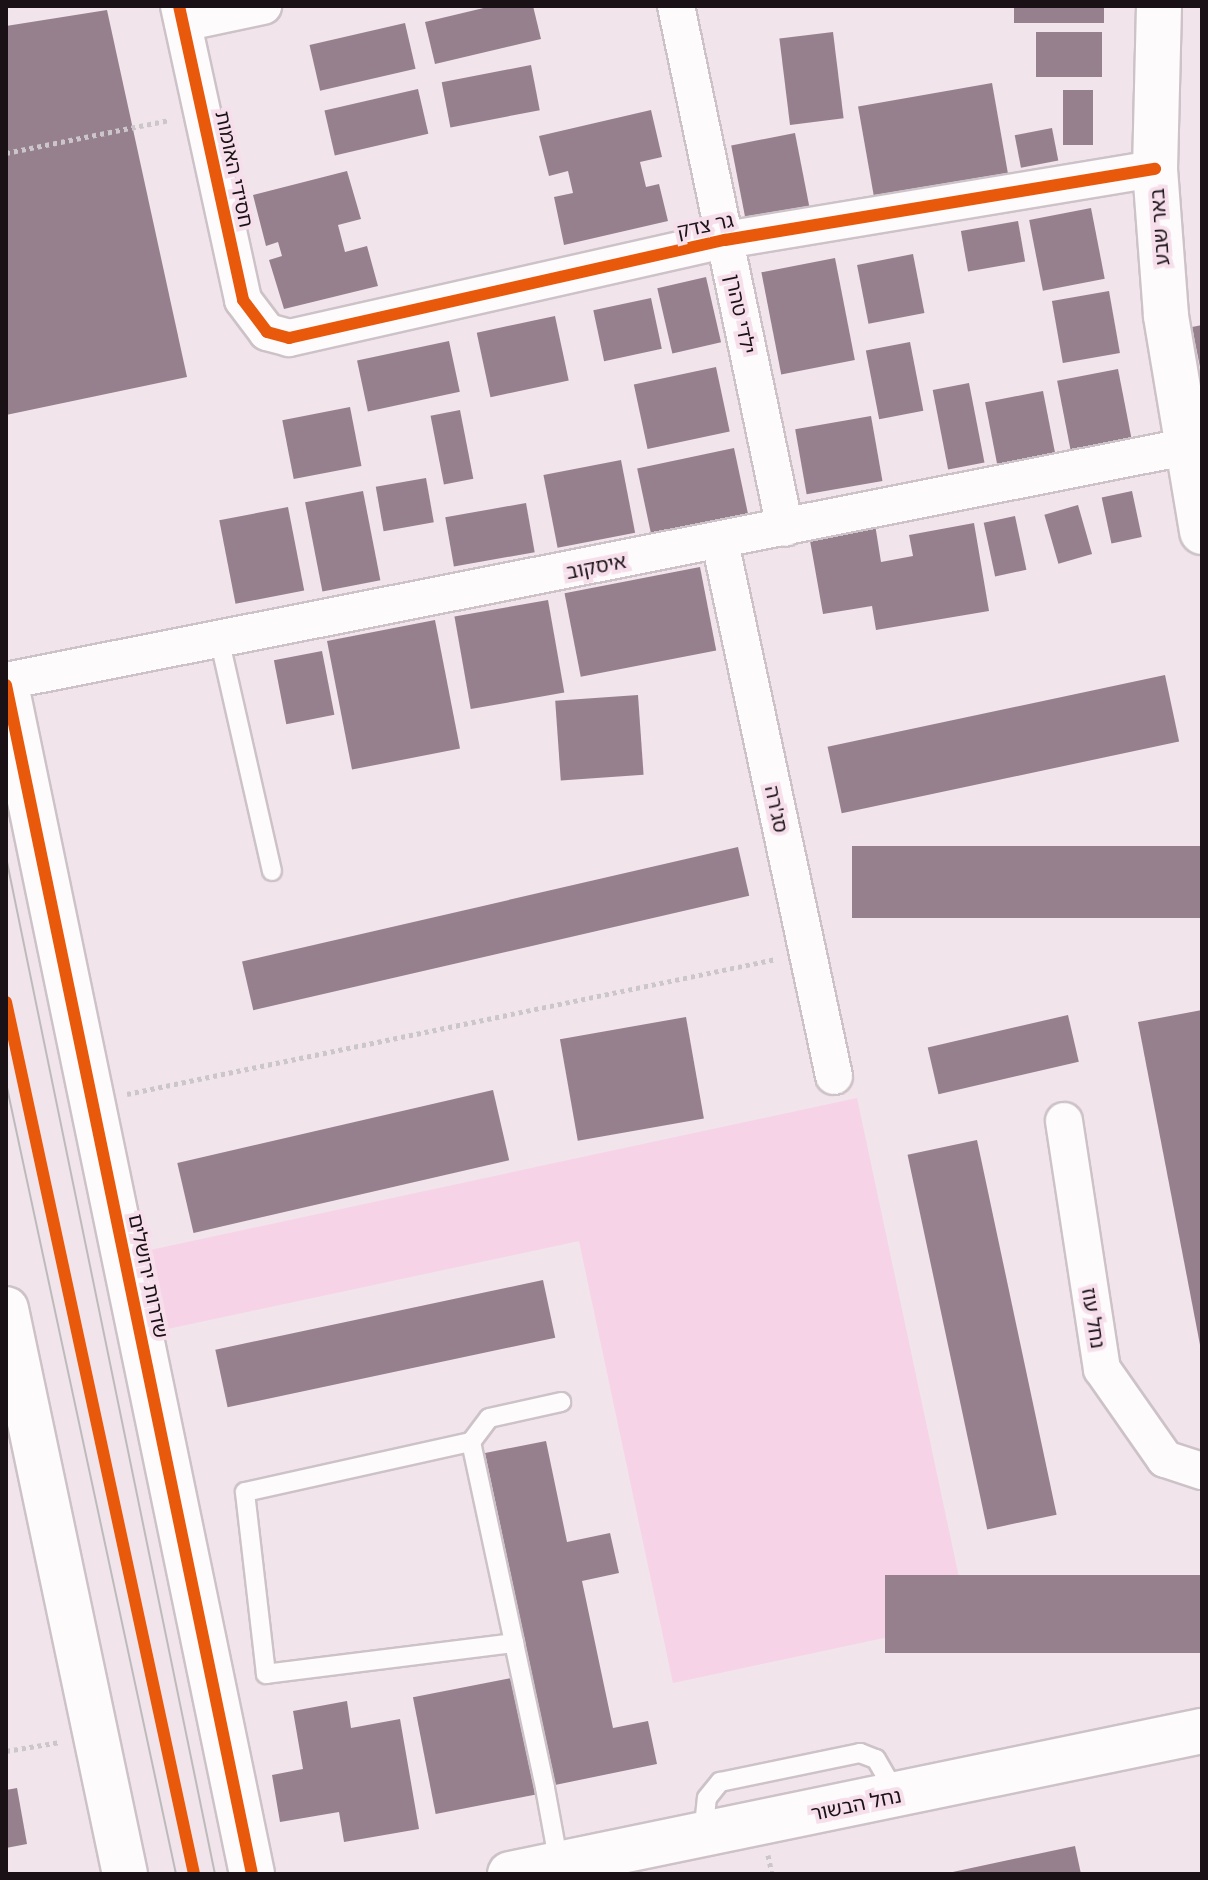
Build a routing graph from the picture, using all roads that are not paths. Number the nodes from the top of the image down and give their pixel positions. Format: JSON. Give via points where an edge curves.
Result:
{"nodes":[{"id":1,"x":263,"y":6,"type":"edge"},
{"id":2,"x":676,"y":6,"type":"edge"},
{"id":3,"x":1159,"y":6,"type":"edge"},
{"id":4,"x":197,"y":13,"type":"edge"},
{"id":5,"x":1155,"y":169,"type":"junction"},
{"id":6,"x":725,"y":240,"type":"junction"},
{"id":7,"x":267,"y":332,"type":"joint"},
{"id":8,"x":1185,"y":447,"type":"junction"},
{"id":9,"x":785,"y":528,"type":"junction"},
{"id":10,"x":1202,"y":532,"type":"edge"},
{"id":11,"x":720,"y":542,"type":"junction"},
{"id":12,"x":219,"y":638,"type":"junction"},
{"id":13,"x":6,"y":683,"type":"edge"},
{"id":14,"x":272,"y":871,"type":"dead end"},
{"id":15,"x":834,"y":1076,"type":"dead end"},
{"id":16,"x":1064,"y":1121,"type":"dead end"},
{"id":17,"x":6,"y":1309,"type":"edge"},
{"id":18,"x":561,"y":1402,"type":"dead end"},
{"id":19,"x":471,"y":1442,"type":"junction"},
{"id":20,"x":1202,"y":1471,"type":"edge"},
{"id":21,"x":514,"y":1643,"type":"junction"},
{"id":22,"x":1202,"y":1731,"type":"edge"},
{"id":23,"x":559,"y":1864,"type":"junction"},
{"id":24,"x":125,"y":1874,"type":"edge"},
{"id":25,"x":252,"y":1874,"type":"edge"},
{"id":26,"x":510,"y":1874,"type":"edge"}],
"edges":[{"from":1,"to":4,"type":"street"},
{"from":2,"to":6,"type":"street","name":"ילדי טהרן"},
{"from":3,"to":5,"type":"street","name":"באר שבע"},
{"from":4,"to":7,"type":"street","name":"חסידי האומות","via":[[202,113],[243,300]]},
{"from":5,"to":6,"type":"street","name":"גר צדק"},
{"from":5,"to":8,"type":"street","name":"באר שבע"},
{"from":6,"to":7,"type":"street","name":"גר צדק","via":[[312,336]]},
{"from":6,"to":9,"type":"street","name":"ילדי טהרן"},
{"from":8,"to":9,"type":"street","name":"איסקוב"},
{"from":8,"to":10,"type":"street"},
{"from":9,"to":11,"type":"street","name":"איסקוב"},
{"from":11,"to":12,"type":"street","name":"איסקוב"},
{"from":11,"to":15,"type":"street","name":"סג'רה"},
{"from":12,"to":13,"type":"street","name":"איסקוב"},
{"from":12,"to":14,"type":"lane"},
{"from":13,"to":25,"type":"street","name":"שדרות ירושלים"},
{"from":16,"to":20,"type":"street","name":"נחל עוז","via":[[1102,1369],[1165,1459]]},
{"from":17,"to":24,"type":"street"},
{"from":18,"to":19,"type":"lane","via":[[489,1418]]},
{"from":19,"to":21,"type":"lane"},
{"from":19,"to":21,"type":"lane","via":[[245,1492],[262,1665],[283,1676],[450,1646]]},
{"from":21,"to":23,"type":"lane"},
{"from":22,"to":23,"type":"street","name":"נחל הבשור"},
{"from":23,"to":26,"type":"street","name":"נחל הבשור"}]}
